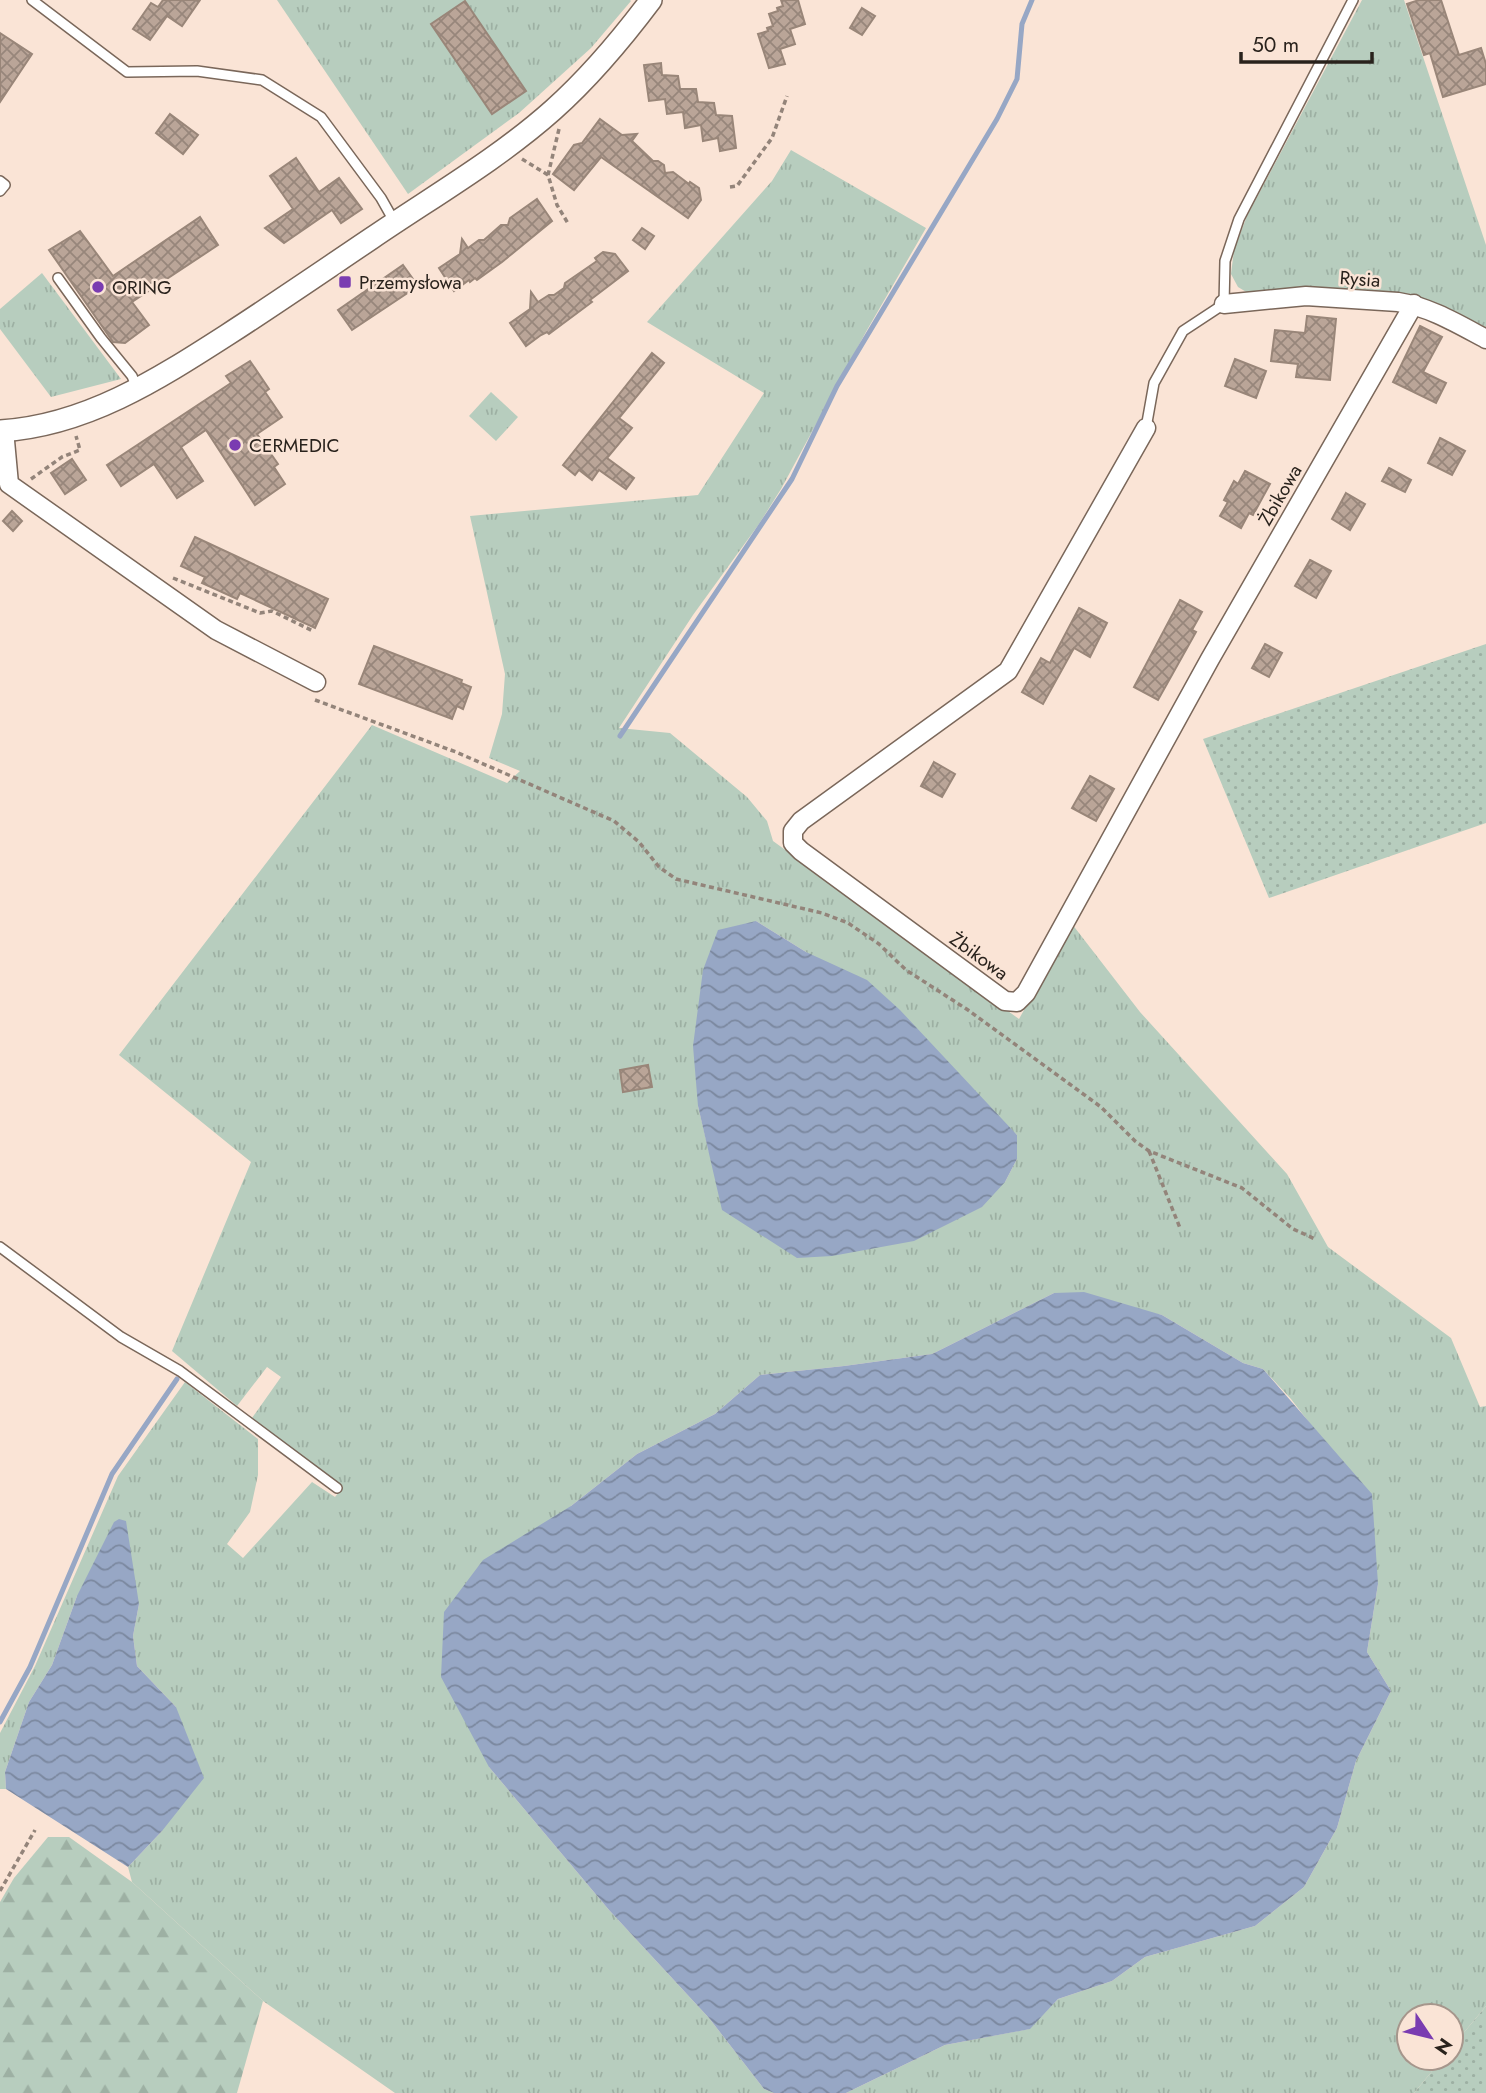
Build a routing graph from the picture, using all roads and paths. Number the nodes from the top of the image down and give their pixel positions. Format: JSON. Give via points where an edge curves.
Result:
{"nodes":[{"id":1,"x":32,"y":0,"type":"edge"},
{"id":2,"x":651,"y":0,"type":"edge"},
{"id":3,"x":1353,"y":0,"type":"edge"},
{"id":4,"x":788,"y":96,"type":"dead end"},
{"id":5,"x":561,"y":120,"type":"dead end"},
{"id":6,"x":517,"y":156,"type":"dead end"},
{"id":7,"x":548,"y":175,"type":"junction"},
{"id":8,"x":0,"y":181,"type":"edge"},
{"id":9,"x":730,"y":187,"type":"dead end"},
{"id":10,"x":0,"y":191,"type":"edge"},
{"id":11,"x":395,"y":223,"type":"junction"},
{"id":12,"x":569,"y":225,"type":"dead end"},
{"id":13,"x":58,"y":278,"type":"dead end"},
{"id":14,"x":1224,"y":304,"type":"junction"},
{"id":15,"x":1414,"y":304,"type":"junction"},
{"id":16,"x":1486,"y":339,"type":"edge"},
{"id":17,"x":138,"y":390,"type":"junction"},
{"id":18,"x":1146,"y":428,"type":"joint"},
{"id":19,"x":2,"y":430,"type":"edge"},
{"id":20,"x":74,"y":430,"type":"dead end"},
{"id":21,"x":25,"y":483,"type":"dead end"},
{"id":22,"x":166,"y":575,"type":"dead end"},
{"id":23,"x":313,"y":631,"type":"dead end"},
{"id":24,"x":312,"y":690,"type":"joint"},
{"id":25,"x":1149,"y":1151,"type":"junction"},
{"id":26,"x":1180,"y":1228,"type":"dead end"},
{"id":27,"x":1315,"y":1239,"type":"dead end"},
{"id":28,"x":0,"y":1247,"type":"edge"},
{"id":29,"x":337,"y":1488,"type":"dead end"},
{"id":30,"x":35,"y":1830,"type":"dead end"},
{"id":31,"x":0,"y":1891,"type":"edge"}],
"edges":[{"from":1,"to":11,"type":"lane","via":[[127,72],[197,71],[262,80],[321,117],[382,198]]},
{"from":2,"to":11,"type":"street","via":[[612,51],[552,111]]},
{"from":3,"to":14,"type":"lane","via":[[1239,219],[1225,261]]},
{"from":4,"to":9,"type":"path","via":[[772,138],[737,186]]},
{"from":5,"to":7,"type":"path"},
{"from":6,"to":7,"type":"path"},
{"from":7,"to":12,"type":"path"},
{"from":8,"to":10,"type":"lane","via":[[5,185]]},
{"from":11,"to":17,"type":"street"},
{"from":13,"to":17,"type":"lane"},
{"from":14,"to":15,"type":"street","name":"Rysia","via":[[1306,296]]},
{"from":14,"to":18,"type":"lane","via":[[1183,331],[1154,383]]},
{"from":15,"to":16,"type":"street","name":"Rysia"},
{"from":15,"to":18,"type":"street","name":"Żbikowa","via":[[1026,993],[1017,1002],[1005,1001],[801,851],[793,842],[793,831],[1008,671]]},
{"from":17,"to":19,"type":"street","via":[[81,414]]},
{"from":19,"to":24,"type":"street","via":[[9,484],[216,630]]},
{"from":20,"to":21,"type":"path","via":[[80,450]]},
{"from":22,"to":23,"type":"path","via":[[260,613],[272,611]]},
{"from":24,"to":25,"type":"path","via":[[614,821],[676,879],[848,923],[906,970],[1101,1107]]},
{"from":25,"to":26,"type":"path"},
{"from":25,"to":27,"type":"path","via":[[1242,1188],[1293,1229]]},
{"from":28,"to":29,"type":"lane","via":[[121,1337],[180,1371]]},
{"from":30,"to":31,"type":"path"}]}
